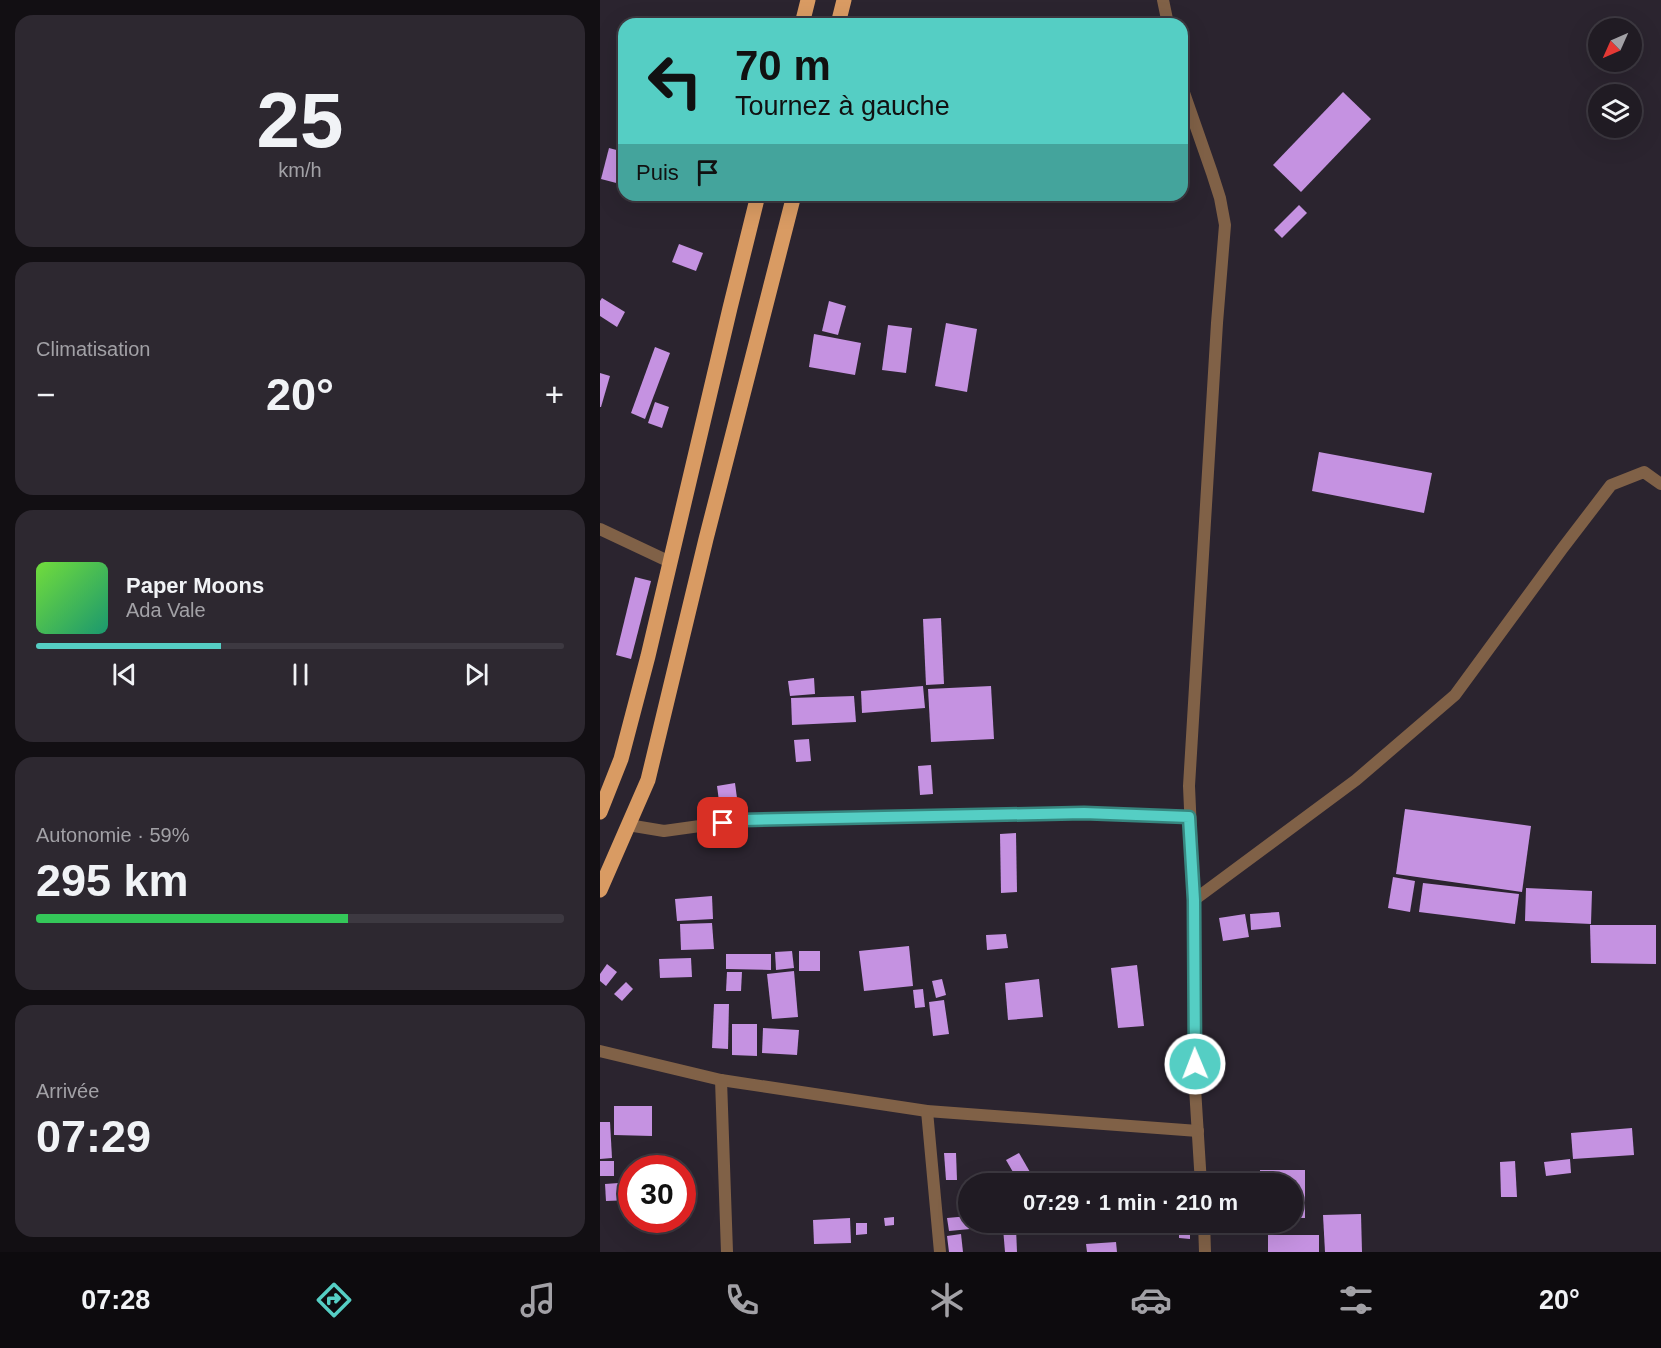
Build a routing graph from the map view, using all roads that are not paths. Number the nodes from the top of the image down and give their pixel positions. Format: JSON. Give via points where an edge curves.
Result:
{"nodes":[{"id":1,"x":808,"y":0,"type":"edge"},
{"id":2,"x":844,"y":0,"type":"edge"},
{"id":3,"x":1163,"y":0,"type":"edge"},
{"id":4,"x":804,"y":18,"type":"edge"},
{"id":5,"x":840,"y":18,"type":"edge"},
{"id":6,"x":1167,"y":18,"type":"edge"},
{"id":7,"x":1188,"y":104,"type":"edge"},
{"id":8,"x":757,"y":201,"type":"edge"},
{"id":9,"x":792,"y":201,"type":"edge"},
{"id":10,"x":1661,"y":484,"type":"edge"},
{"id":11,"x":600,"y":529,"type":"edge"},
{"id":12,"x":670,"y":562,"type":"junction"},
{"id":13,"x":600,"y":812,"type":"edge"},
{"id":14,"x":1189,"y":817,"type":"junction"},
{"id":15,"x":628,"y":825,"type":"junction"},
{"id":16,"x":600,"y":890,"type":"edge"},
{"id":17,"x":1194,"y":900,"type":"junction"},
{"id":18,"x":600,"y":1051,"type":"edge"},
{"id":19,"x":720,"y":1080,"type":"junction"},
{"id":20,"x":927,"y":1111,"type":"junction"},
{"id":21,"x":1197,"y":1131,"type":"junction"},
{"id":22,"x":1200,"y":1173,"type":"edge"},
{"id":23,"x":1204,"y":1233,"type":"edge"},
{"id":24,"x":727,"y":1252,"type":"edge"},
{"id":25,"x":940,"y":1252,"type":"edge"},
{"id":26,"x":1205,"y":1252,"type":"edge"}],
"edges":[{"from":1,"to":4,"type":"main road"},
{"from":2,"to":5,"type":"main road"},
{"from":3,"to":6,"type":"street"},
{"from":7,"to":14,"type":"street","via":[[1215,181],[1225,225]]},
{"from":8,"to":12,"type":"main road"},
{"from":9,"to":15,"type":"main road","via":[[648,780]]},
{"from":10,"to":17,"type":"street","via":[[1644,472],[1611,485],[1455,695],[1356,780]]},
{"from":11,"to":12,"type":"street"},
{"from":12,"to":13,"type":"main road","via":[[621,759]]},
{"from":14,"to":15,"type":"street","via":[[1084,813],[743,820],[664,831]]},
{"from":14,"to":17,"type":"street"},
{"from":15,"to":16,"type":"main road"},
{"from":17,"to":21,"type":"street"},
{"from":18,"to":19,"type":"street"},
{"from":19,"to":20,"type":"street"},
{"from":19,"to":24,"type":"street"},
{"from":20,"to":21,"type":"street"},
{"from":20,"to":25,"type":"street"},
{"from":21,"to":22,"type":"street"},
{"from":23,"to":26,"type":"street"}]}
